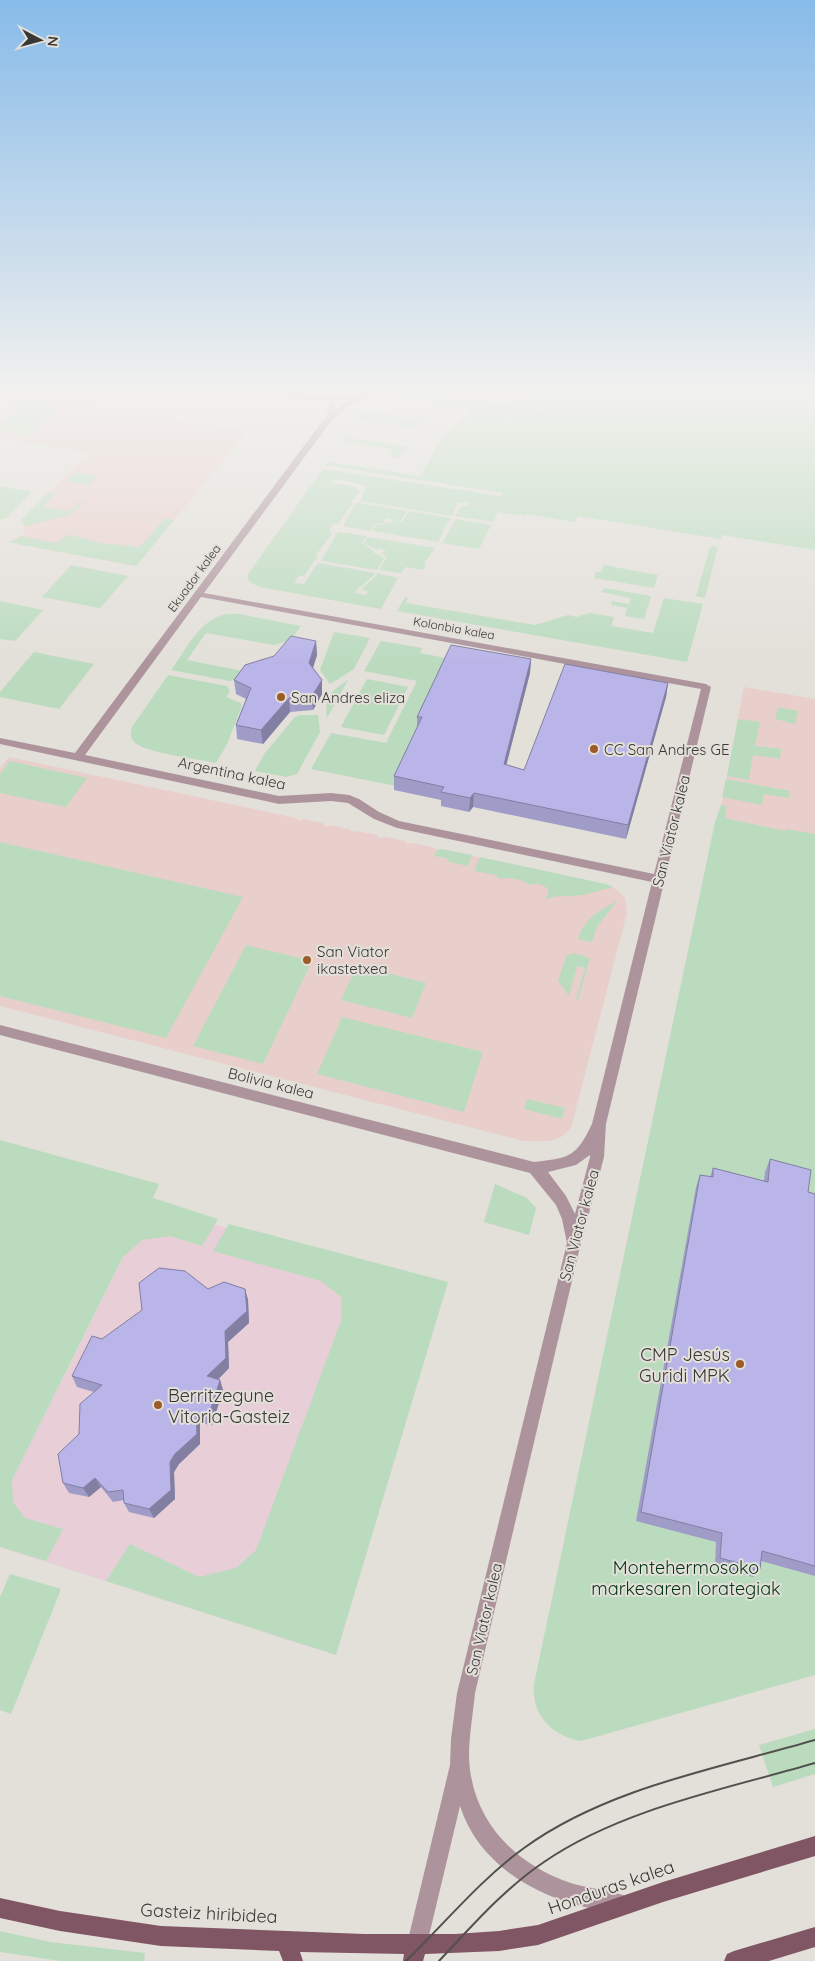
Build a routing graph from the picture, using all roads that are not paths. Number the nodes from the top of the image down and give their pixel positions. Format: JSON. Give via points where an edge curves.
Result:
{"nodes":[{"id":1,"x":281,"y":482,"type":"edge"},
{"id":2,"x":197,"y":594,"type":"junction"},
{"id":3,"x":706,"y":687,"type":"joint"},
{"id":4,"x":0,"y":741,"type":"edge"},
{"id":5,"x":78,"y":757,"type":"junction"},
{"id":6,"x":659,"y":879,"type":"junction"},
{"id":7,"x":0,"y":1030,"type":"edge"},
{"id":8,"x":599,"y":1124,"type":"junction"},
{"id":9,"x":534,"y":1168,"type":"junction"},
{"id":10,"x":573,"y":1246,"type":"junction"},
{"id":11,"x":460,"y":1765,"type":"junction"},
{"id":12,"x":815,"y":1846,"type":"edge"},
{"id":13,"x":624,"y":1905,"type":"junction"},
{"id":14,"x":0,"y":1908,"type":"edge"},
{"id":15,"x":815,"y":1937,"type":"edge"},
{"id":16,"x":285,"y":1940,"type":"junction"},
{"id":17,"x":415,"y":1953,"type":"edge"},
{"id":18,"x":293,"y":1961,"type":"edge"},
{"id":19,"x":734,"y":1961,"type":"edge"}],
"edges":[{"from":1,"to":2,"type":"street","name":"Ekuador kalea"},
{"from":2,"to":3,"type":"street","name":"Kolonbia kalea"},
{"from":2,"to":5,"type":"street","name":"Ekuador kalea"},
{"from":3,"to":6,"type":"street","name":"San Viator kalea"},
{"from":4,"to":5,"type":"street","name":"Argentina kalea"},
{"from":5,"to":6,"type":"street","name":"Argentina kalea","via":[[279,800],[323,796],[350,799],[382,819],[397,824]]},
{"from":6,"to":8,"type":"street","name":"San Viator kalea"},
{"from":7,"to":9,"type":"street","name":"Bolivia kalea"},
{"from":8,"to":9,"type":"street","name":"Bolivia kalea","via":[[588,1149],[575,1158]]},
{"from":8,"to":10,"type":"street","name":"San Viator kalea","via":[[597,1157]]},
{"from":9,"to":10,"type":"street","via":[[565,1205]]},
{"from":10,"to":11,"type":"street","name":"San Viator kalea","via":[[466,1694]]},
{"from":11,"to":13,"type":"street","name":"San Viator kalea","via":[[476,1823],[509,1861],[564,1891]]},
{"from":11,"to":17,"type":"street","name":"San Viator kalea"},
{"from":12,"to":13,"type":"main road","name":"Honduras kalea"},
{"from":13,"to":17,"type":"main road","name":"Honduras kalea","via":[[538,1935]]},
{"from":14,"to":16,"type":"main road","name":"Gasteiz hiribidea","via":[[60,1921],[161,1936]]},
{"from":15,"to":19,"type":"main road"},
{"from":16,"to":17,"type":"main road","name":"Gasteiz hiribidea"},
{"from":16,"to":18,"type":"main road"}]}
